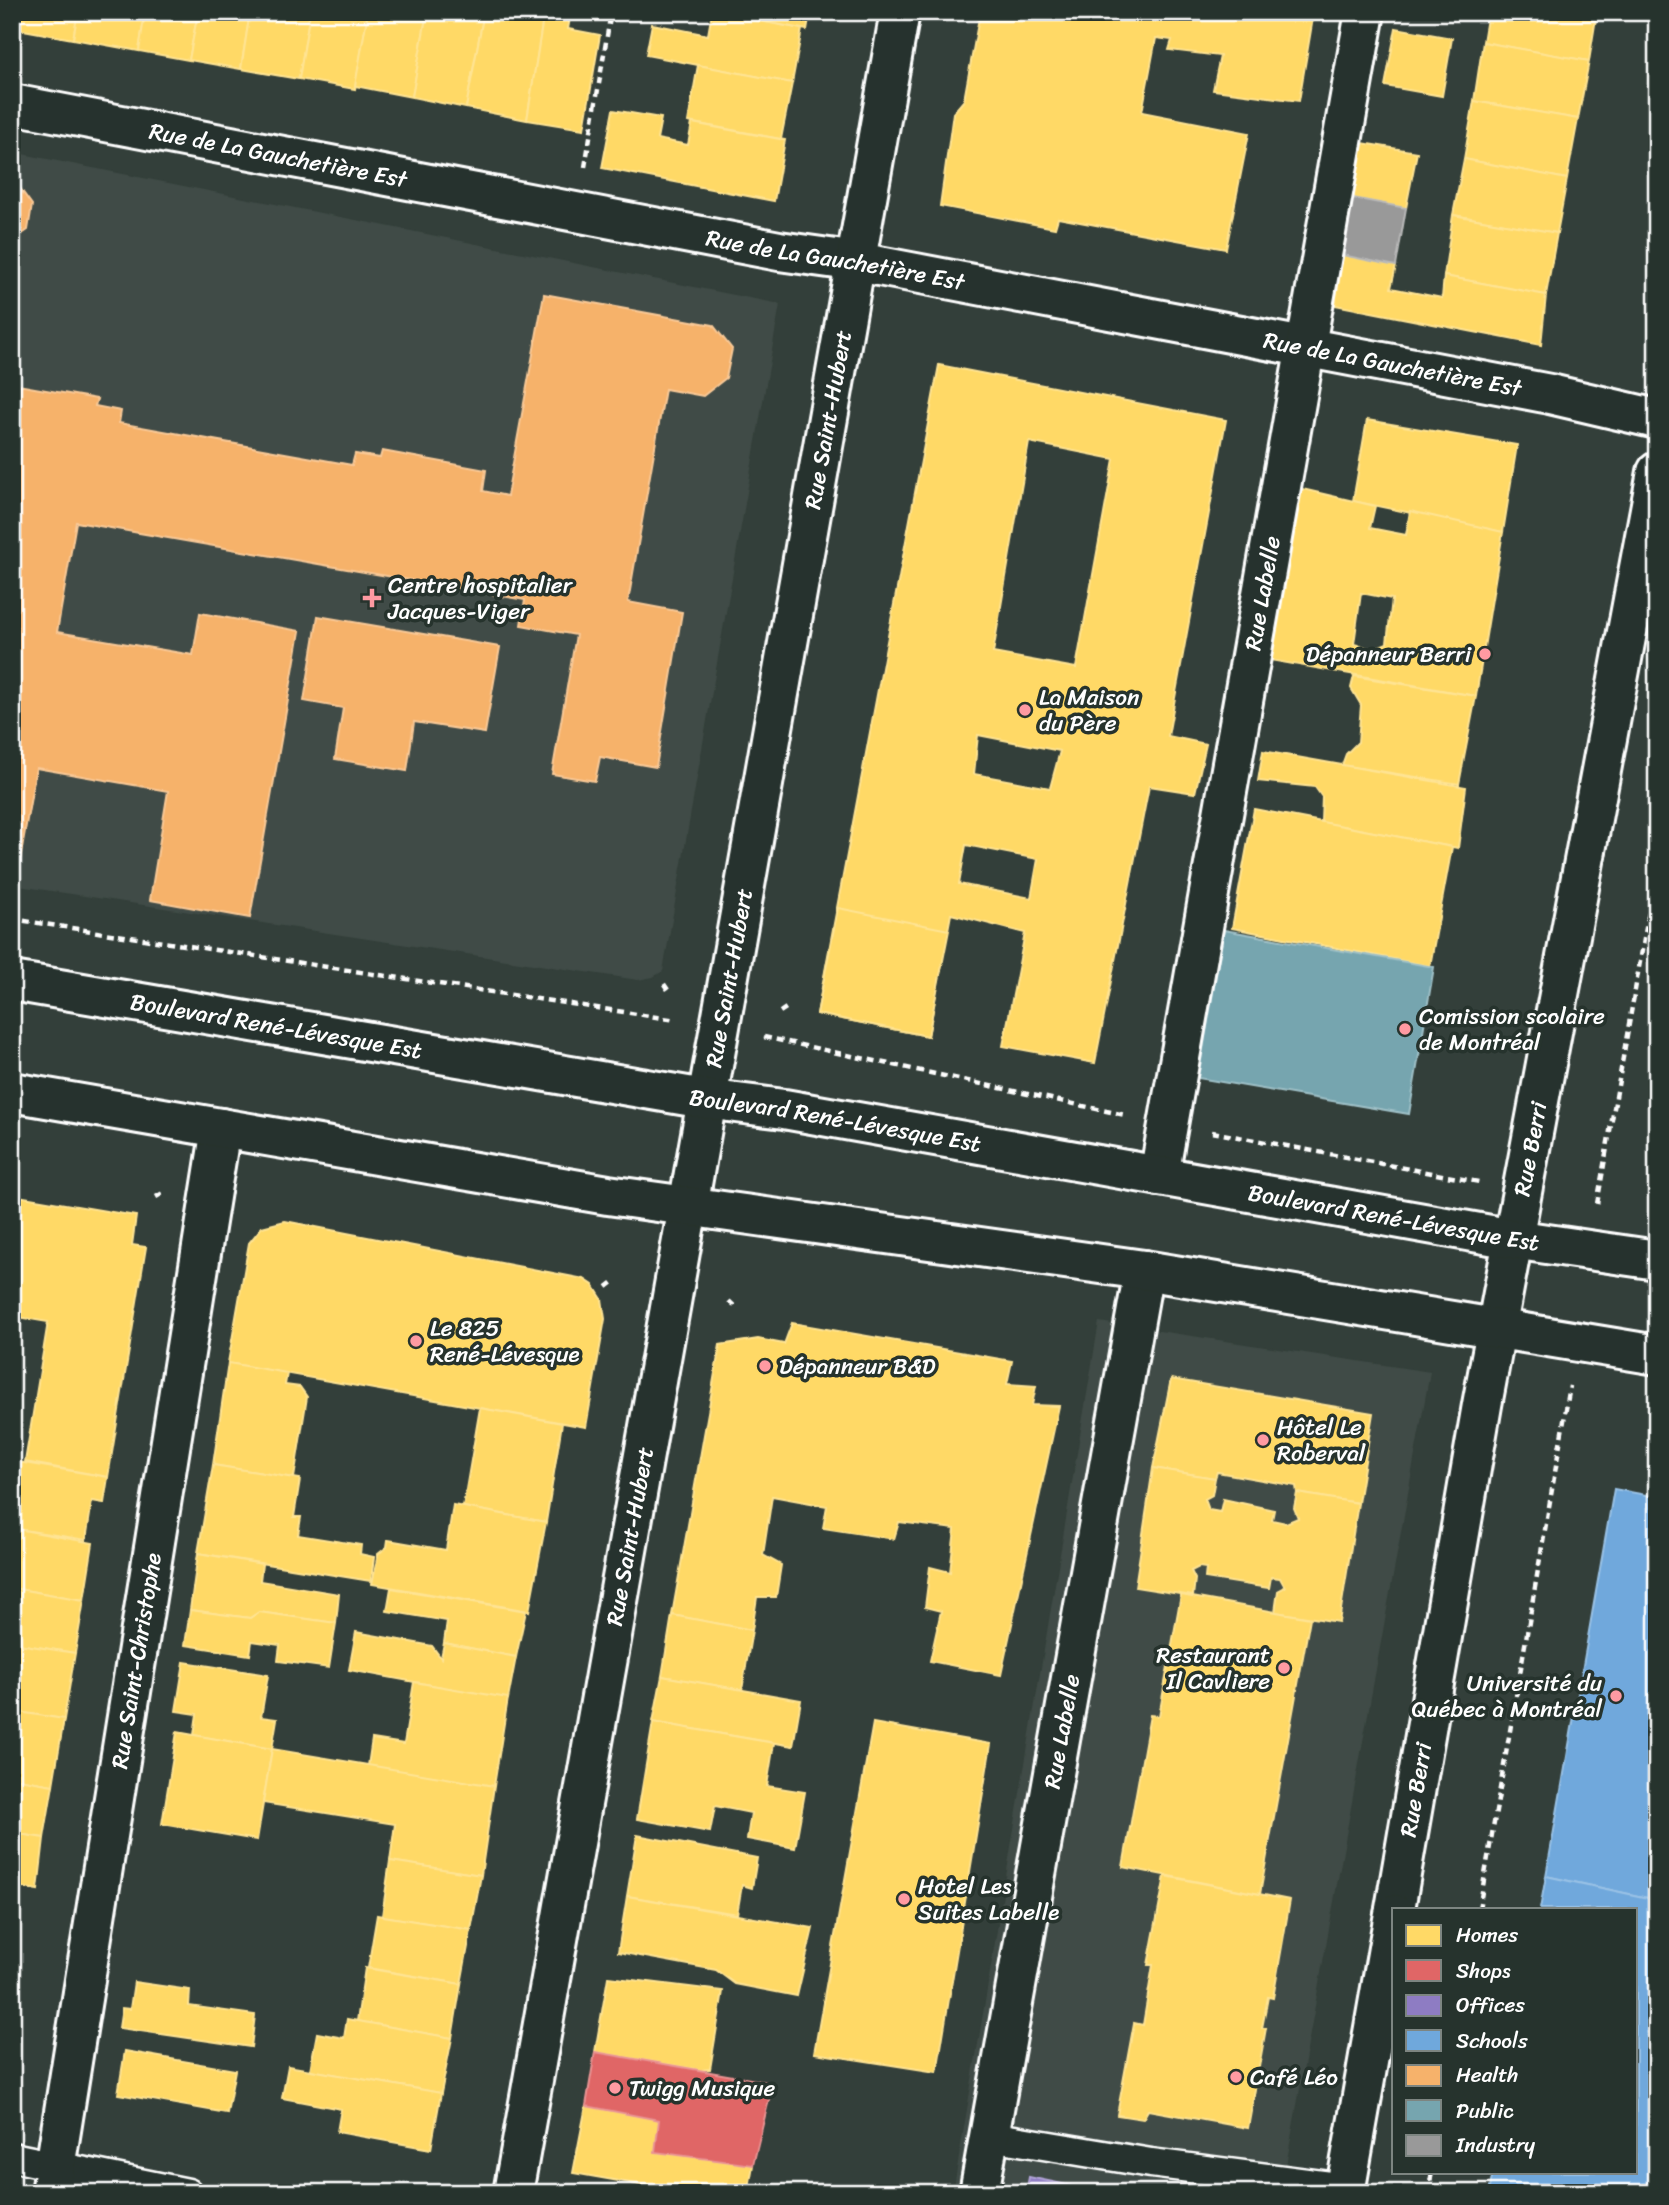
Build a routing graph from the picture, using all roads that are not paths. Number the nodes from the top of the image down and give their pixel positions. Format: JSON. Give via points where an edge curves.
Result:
{"nodes":[{"id":1,"x":900,"y":12,"type":"edge"},
{"id":2,"x":1365,"y":12,"type":"edge"},
{"id":3,"x":12,"y":104,"type":"edge"},
{"id":4,"x":858,"y":262,"type":"junction"},
{"id":5,"x":1306,"y":349,"type":"junction"},
{"id":6,"x":1657,"y":419,"type":"edge"},
{"id":7,"x":1657,"y":472,"type":"edge"},
{"id":8,"x":12,"y":981,"type":"edge"},
{"id":9,"x":12,"y":1092,"type":"edge"},
{"id":10,"x":705,"y":1099,"type":"junction"},
{"id":11,"x":221,"y":1128,"type":"junction"},
{"id":12,"x":1159,"y":1176,"type":"junction"},
{"id":13,"x":686,"y":1207,"type":"junction"},
{"id":14,"x":1513,"y":1239,"type":"junction"},
{"id":15,"x":1657,"y":1260,"type":"edge"},
{"id":16,"x":1144,"y":1270,"type":"junction"},
{"id":17,"x":1496,"y":1330,"type":"junction"},
{"id":18,"x":1657,"y":1355,"type":"edge"},
{"id":19,"x":1396,"y":1908,"type":"edge"},
{"id":20,"x":1392,"y":1929,"type":"edge"},
{"id":21,"x":990,"y":2136,"type":"junction"},
{"id":22,"x":12,"y":2157,"type":"edge"},
{"id":23,"x":53,"y":2180,"type":"edge"},
{"id":24,"x":1345,"y":2190,"type":"edge"},
{"id":25,"x":188,"y":2193,"type":"edge"},
{"id":26,"x":513,"y":2193,"type":"edge"},
{"id":27,"x":979,"y":2193,"type":"edge"}],
"edges":[{"from":1,"to":4,"type":"street","name":"Rue Saint-Hubert"},
{"from":2,"to":5,"type":"street","name":"Rue Labelle"},
{"from":3,"to":4,"type":"street","name":"Rue de La Gauchetière Est","via":[[779,251]]},
{"from":4,"to":5,"type":"street","name":"Rue de La Gauchetière Est"},
{"from":4,"to":10,"type":"street","name":"Rue Saint-Hubert"},
{"from":5,"to":6,"type":"street","name":"Rue de La Gauchetière Est","via":[[1550,394]]},
{"from":5,"to":12,"type":"street","name":"Rue Labelle"},
{"from":7,"to":14,"type":"street","name":"Rue Berri"},
{"from":8,"to":10,"type":"street","name":"Boulevard René-Lévesque Est"},
{"from":9,"to":11,"type":"street"},
{"from":10,"to":12,"type":"street","name":"Boulevard René-Lévesque Est"},
{"from":10,"to":13,"type":"street","name":"Rue Saint-Hubert"},
{"from":11,"to":13,"type":"street"},
{"from":11,"to":23,"type":"street","name":"Rue Saint-Christophe"},
{"from":12,"to":14,"type":"street","name":"Boulevard René-Lévesque Est"},
{"from":13,"to":16,"type":"street"},
{"from":13,"to":26,"type":"street","name":"Rue Saint-Hubert"},
{"from":14,"to":15,"type":"street","name":"Boulevard René-Lévesque Est"},
{"from":14,"to":17,"type":"street","name":"Rue Berri"},
{"from":16,"to":17,"type":"street"},
{"from":16,"to":21,"type":"street","name":"Rue Labelle"},
{"from":17,"to":18,"type":"street"},
{"from":17,"to":19,"type":"street","name":"Rue Berri"},
{"from":20,"to":24,"type":"street","name":"Rue Berri"},
{"from":21,"to":24,"type":"lane"},
{"from":21,"to":27,"type":"street","name":"Rue Labelle"},
{"from":22,"to":23,"type":"lane"},
{"from":23,"to":25,"type":"lane"}]}
